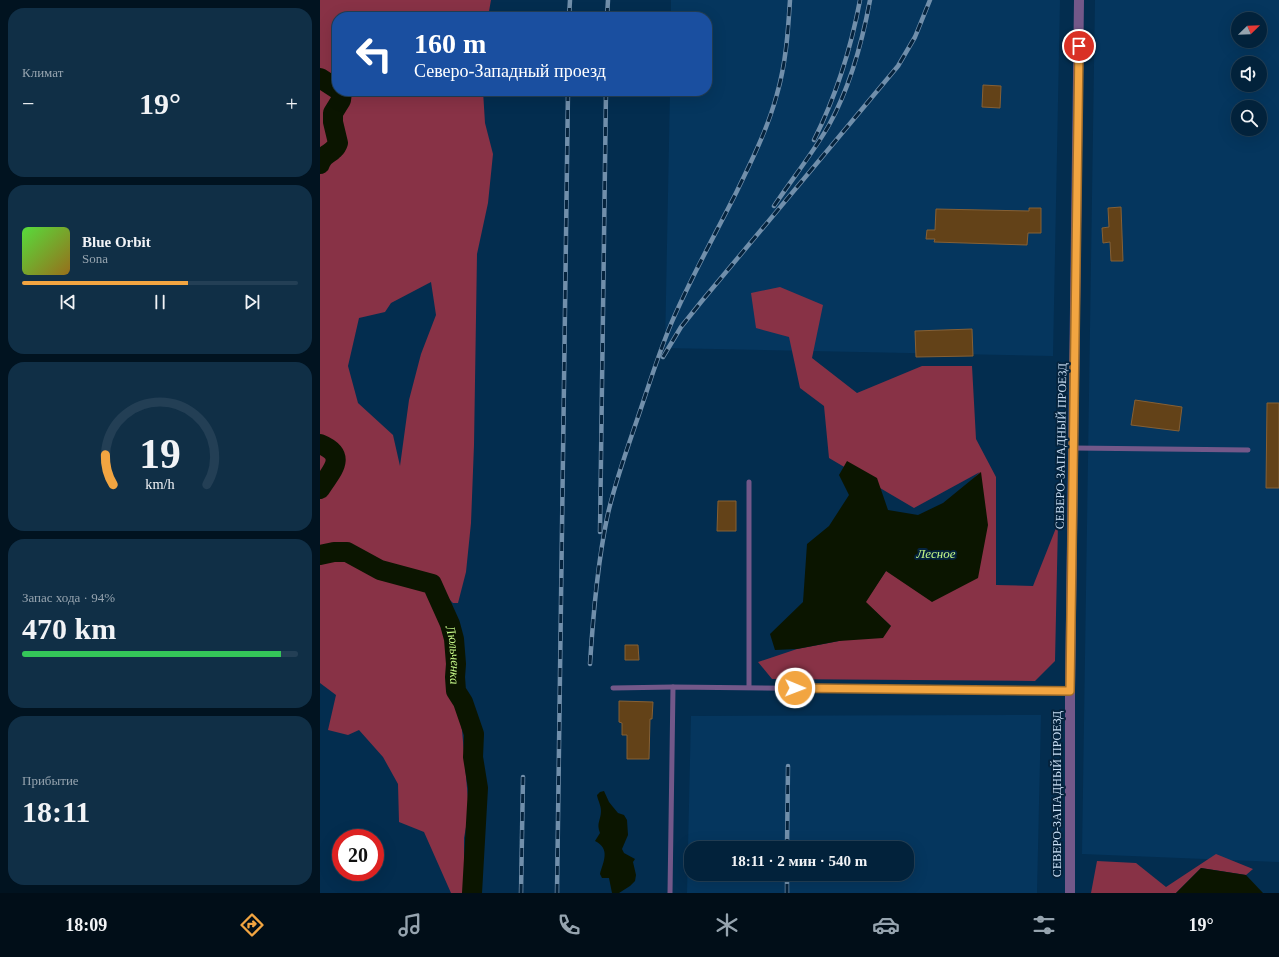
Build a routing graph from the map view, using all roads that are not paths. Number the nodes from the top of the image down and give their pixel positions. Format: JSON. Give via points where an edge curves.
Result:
{"nodes":[{"id":1,"x":1079,"y":0,"type":"edge"},
{"id":2,"x":1074,"y":448,"type":"junction"},
{"id":3,"x":1248,"y":450,"type":"dead end"},
{"id":4,"x":749,"y":482,"type":"dead end"},
{"id":5,"x":673,"y":687,"type":"junction"},
{"id":6,"x":749,"y":687,"type":"junction"},
{"id":7,"x":613,"y":688,"type":"dead end"},
{"id":8,"x":1070,"y":691,"type":"junction"},
{"id":9,"x":670,"y":893,"type":"edge"},
{"id":10,"x":1070,"y":893,"type":"edge"}],
"edges":[{"from":1,"to":2,"type":"street","name":"СЕВЕРО-ЗАПАДНЫЙ ПРОЕЗД"},
{"from":2,"to":3,"type":"lane"},
{"from":2,"to":8,"type":"street","name":"СЕВЕРО-ЗАПАДНЫЙ ПРОЕЗД"},
{"from":4,"to":6,"type":"lane"},
{"from":5,"to":6,"type":"lane"},
{"from":5,"to":7,"type":"lane"},
{"from":5,"to":9,"type":"lane"},
{"from":6,"to":8,"type":"lane"},
{"from":8,"to":10,"type":"street","name":"СЕВЕРО-ЗАПАДНЫЙ ПРОЕЗД"}]}
